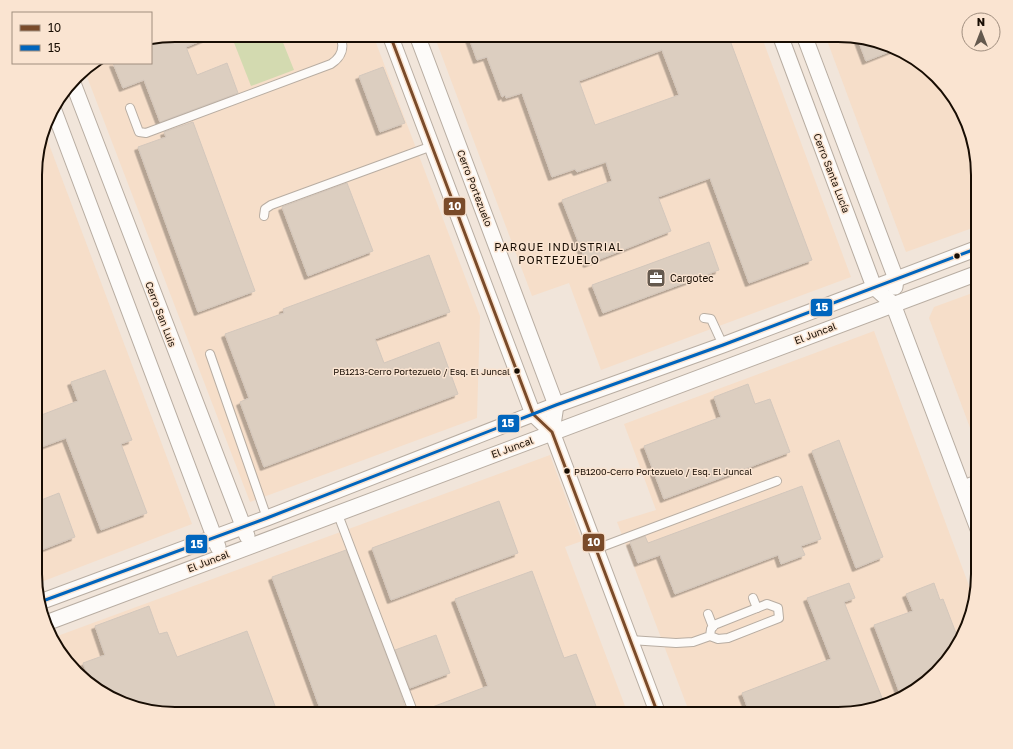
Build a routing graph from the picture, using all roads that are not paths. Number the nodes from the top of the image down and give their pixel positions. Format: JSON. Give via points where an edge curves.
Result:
{"nodes":[{"id":1,"x":342,"y":42,"type":"edge"},
{"id":2,"x":393,"y":42,"type":"edge"},
{"id":3,"x":420,"y":42,"type":"edge"},
{"id":4,"x":783,"y":42,"type":"edge"},
{"id":5,"x":807,"y":42,"type":"edge"},
{"id":6,"x":75,"y":87,"type":"edge"},
{"id":7,"x":130,"y":108,"type":"dead end"},
{"id":8,"x":56,"y":116,"type":"edge"},
{"id":9,"x":432,"y":146,"type":"junction"},
{"id":10,"x":264,"y":216,"type":"dead end"},
{"id":11,"x":971,"y":251,"type":"edge"},
{"id":12,"x":971,"y":275,"type":"edge"},
{"id":13,"x":896,"y":279,"type":"junction"},
{"id":14,"x":874,"y":287,"type":"junction"},
{"id":15,"x":893,"y":304,"type":"junction"},
{"id":16,"x":704,"y":318,"type":"dead end"},
{"id":17,"x":722,"y":345,"type":"junction"},
{"id":18,"x":210,"y":354,"type":"dead end"},
{"id":19,"x":556,"y":405,"type":"junction"},
{"id":20,"x":533,"y":414,"type":"junction"},
{"id":21,"x":552,"y":432,"type":"junction"},
{"id":22,"x":777,"y":481,"type":"dead end"},
{"id":23,"x":971,"y":481,"type":"edge"},
{"id":24,"x":961,"y":485,"type":"junction"},
{"id":25,"x":971,"y":511,"type":"edge"},
{"id":26,"x":337,"y":512,"type":"junction"},
{"id":27,"x":268,"y":518,"type":"junction"},
{"id":28,"x":243,"y":527,"type":"junction"},
{"id":29,"x":215,"y":538,"type":"junction"},
{"id":30,"x":250,"y":545,"type":"junction"},
{"id":31,"x":596,"y":549,"type":"junction"},
{"id":32,"x":222,"y":556,"type":"junction"},
{"id":33,"x":753,"y":598,"type":"dead end"},
{"id":34,"x":45,"y":600,"type":"edge"},
{"id":35,"x":757,"y":608,"type":"junction"},
{"id":36,"x":708,"y":614,"type":"dead end"},
{"id":37,"x":50,"y":620,"type":"edge"},
{"id":38,"x":713,"y":627,"type":"junction"},
{"id":39,"x":710,"y":636,"type":"junction"},
{"id":40,"x":630,"y":640,"type":"junction"},
{"id":41,"x":411,"y":707,"type":"edge"},
{"id":42,"x":655,"y":707,"type":"edge"}],
"edges":[{"from":1,"to":7,"type":"lane","via":[[342,51],[331,64],[146,133],[139,132]]},
{"from":2,"to":9,"type":"street","name":"Cerro Portezuelo"},
{"from":3,"to":19,"type":"street","name":"Cerro Portezuelo"},
{"from":4,"to":14,"type":"street","name":"Cerro Santa Lucía"},
{"from":5,"to":13,"type":"street","name":"Cerro Santa Lucía"},
{"from":6,"to":28,"type":"street","name":"Cerro San Luis"},
{"from":8,"to":29,"type":"street"},
{"from":9,"to":10,"type":"lane","via":[[271,205],[265,209]]},
{"from":9,"to":20,"type":"street","name":"Cerro Portezuelo"},
{"from":11,"to":13,"type":"street","name":"El Juncal"},
{"from":12,"to":15,"type":"street","name":"El Juncal"},
{"from":13,"to":14,"type":"street","name":"El Juncal"},
{"from":13,"to":15,"type":"street","name":"Cerro Santa Lucía"},
{"from":14,"to":15,"type":"street","name":"Cerro Santa Lucía"},
{"from":14,"to":17,"type":"street","name":"El Juncal"},
{"from":15,"to":21,"type":"street","name":"El Juncal"},
{"from":15,"to":24,"type":"street","name":"Cerro Santa Lucía"},
{"from":16,"to":17,"type":"lane","via":[[711,319]]},
{"from":17,"to":19,"type":"street","name":"El Juncal"},
{"from":18,"to":27,"type":"lane"},
{"from":19,"to":20,"type":"street","name":"El Juncal"},
{"from":19,"to":21,"type":"street","name":"Cerro Portezuelo"},
{"from":20,"to":21,"type":"street","name":"Cerro Portezuelo"},
{"from":20,"to":27,"type":"street","name":"El Juncal"},
{"from":21,"to":26,"type":"street","name":"El Juncal"},
{"from":21,"to":31,"type":"street","name":"Cerro Portezuelo"},
{"from":22,"to":31,"type":"lane"},
{"from":23,"to":24,"type":"lane"},
{"from":24,"to":25,"type":"street","name":"Cerro Santa Lucía"},
{"from":26,"to":30,"type":"street","name":"El Juncal"},
{"from":26,"to":41,"type":"lane"},
{"from":27,"to":28,"type":"street","name":"El Juncal"},
{"from":28,"to":29,"type":"street","name":"El Juncal"},
{"from":28,"to":30,"type":"street","name":"Cerro San Luis"},
{"from":29,"to":32,"type":"street"},
{"from":29,"to":34,"type":"street","name":"El Juncal"},
{"from":30,"to":32,"type":"street","name":"El Juncal"},
{"from":31,"to":40,"type":"street","name":"Cerro Portezuelo"},
{"from":32,"to":37,"type":"street","name":"El Juncal"},
{"from":33,"to":35,"type":"lane"},
{"from":35,"to":38,"type":"lane"},
{"from":35,"to":39,"type":"lane","via":[[767,604],[773,605],[778,608],[779,618],[728,638],[718,639]]},
{"from":36,"to":38,"type":"lane"},
{"from":38,"to":39,"type":"lane"},
{"from":39,"to":40,"type":"lane","via":[[693,642],[676,643]]},
{"from":40,"to":42,"type":"street","name":"Cerro Portezuelo"}]}
